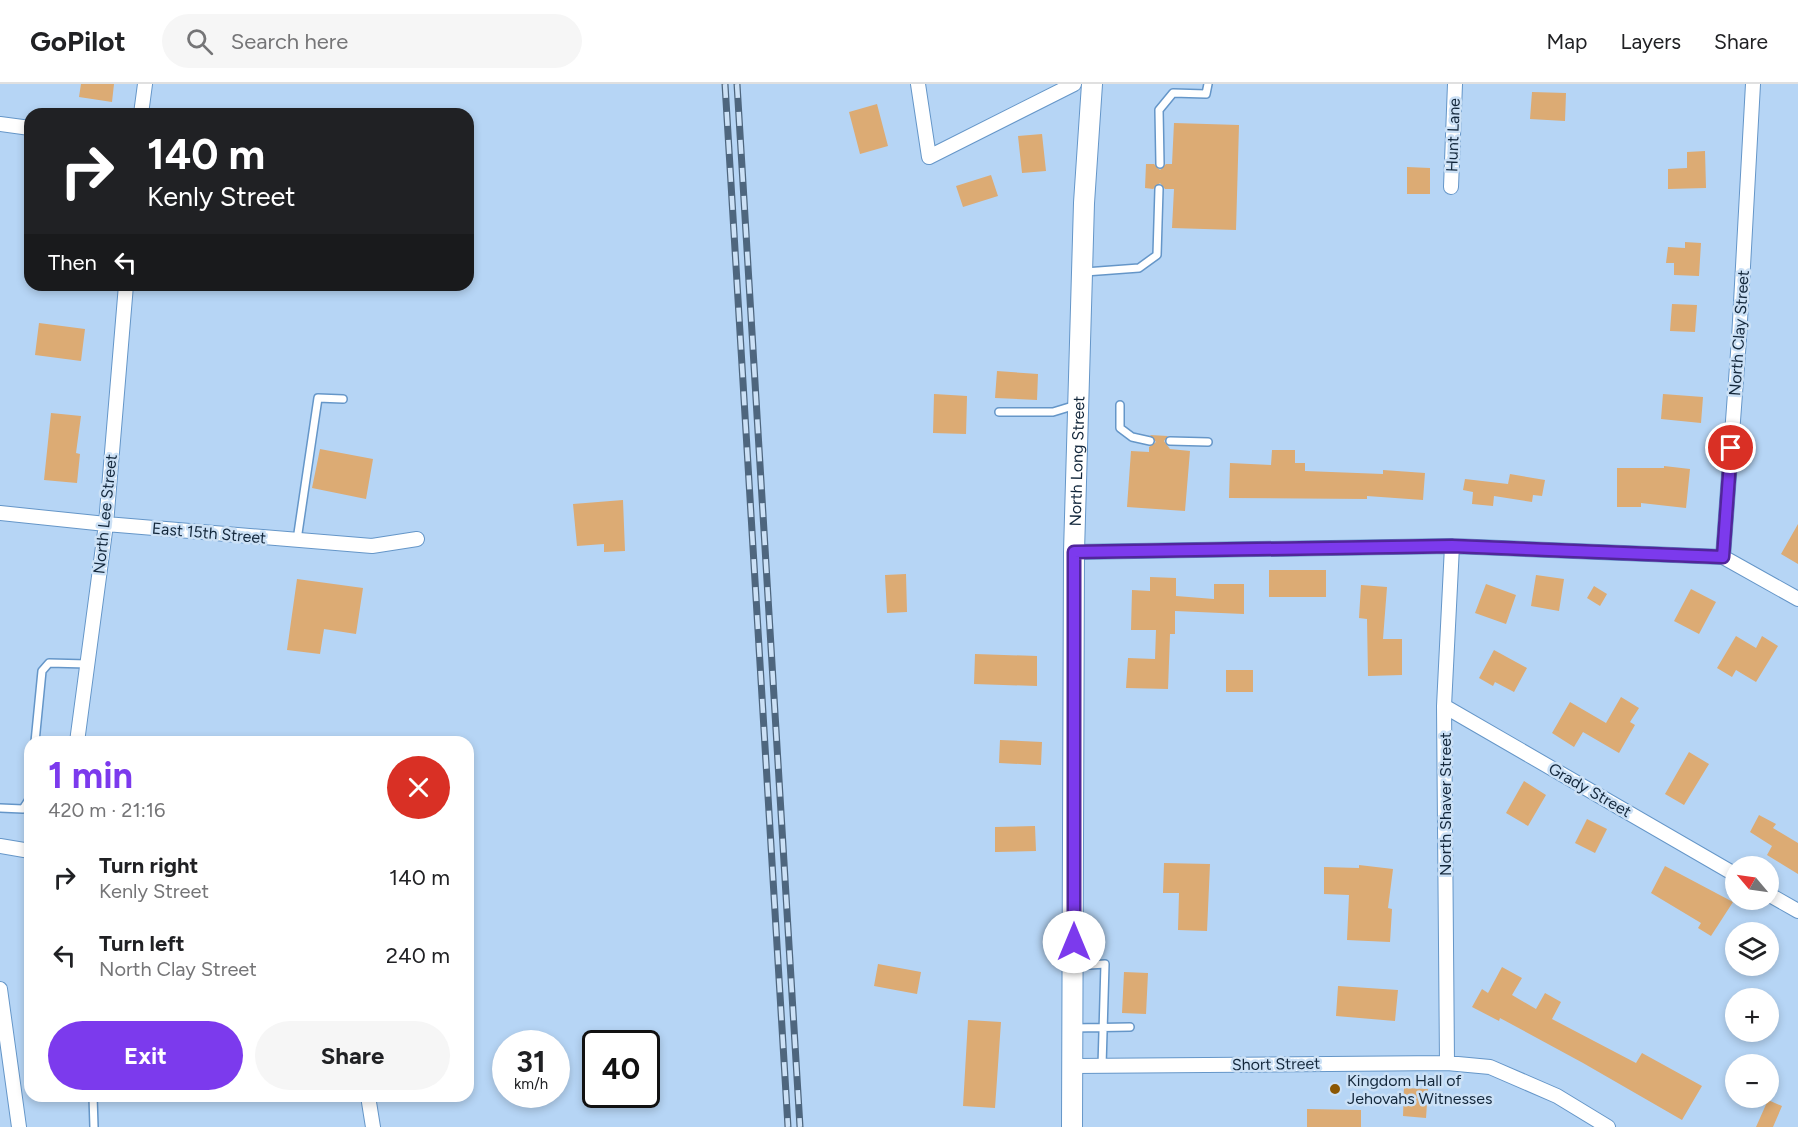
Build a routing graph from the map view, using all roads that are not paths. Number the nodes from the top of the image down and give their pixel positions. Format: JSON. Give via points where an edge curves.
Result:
{"nodes":[{"id":1,"x":145,"y":84,"type":"edge"},
{"id":2,"x":918,"y":84,"type":"edge"},
{"id":3,"x":1074,"y":84,"type":"edge"},
{"id":4,"x":1092,"y":84,"type":"edge"},
{"id":5,"x":1208,"y":84,"type":"edge"},
{"id":6,"x":1455,"y":84,"type":"edge"},
{"id":7,"x":1753,"y":84,"type":"edge"},
{"id":8,"x":142,"y":108,"type":"edge"},
{"id":9,"x":0,"y":124,"type":"edge"},
{"id":10,"x":24,"y":128,"type":"edge"},
{"id":11,"x":1160,"y":164,"type":"dead end"},
{"id":12,"x":1452,"y":187,"type":"dead end"},
{"id":13,"x":1159,"y":189,"type":"dead end"},
{"id":14,"x":1082,"y":272,"type":"junction"},
{"id":15,"x":125,"y":291,"type":"edge"},
{"id":16,"x":343,"y":399,"type":"dead end"},
{"id":17,"x":1078,"y":404,"type":"junction"},
{"id":18,"x":1120,"y":405,"type":"dead end"},
{"id":19,"x":999,"y":412,"type":"dead end"},
{"id":20,"x":1150,"y":441,"type":"dead end"},
{"id":21,"x":1170,"y":441,"type":"dead end"},
{"id":22,"x":1208,"y":442,"type":"dead end"},
{"id":23,"x":0,"y":513,"type":"edge"},
{"id":24,"x":106,"y":524,"type":"junction"},
{"id":25,"x":417,"y":539,"type":"dead end"},
{"id":26,"x":297,"y":540,"type":"junction"},
{"id":27,"x":1452,"y":546,"type":"junction"},
{"id":28,"x":1074,"y":552,"type":"junction"},
{"id":29,"x":1723,"y":557,"type":"junction"},
{"id":30,"x":1798,"y":598,"type":"edge"},
{"id":31,"x":87,"y":664,"type":"junction"},
{"id":32,"x":1444,"y":706,"type":"junction"},
{"id":33,"x":36,"y":736,"type":"edge"},
{"id":34,"x":78,"y":736,"type":"edge"},
{"id":35,"x":24,"y":807,"type":"edge"},
{"id":36,"x":0,"y":808,"type":"edge"},
{"id":37,"x":0,"y":846,"type":"edge"},
{"id":38,"x":24,"y":850,"type":"edge"},
{"id":39,"x":1725,"y":869,"type":"edge"},
{"id":40,"x":1779,"y":900,"type":"edge"},
{"id":41,"x":1798,"y":911,"type":"edge"},
{"id":42,"x":1074,"y":966,"type":"junction"},
{"id":43,"x":0,"y":989,"type":"edge"},
{"id":44,"x":1102,"y":1027,"type":"junction"},
{"id":45,"x":1130,"y":1027,"type":"dead end"},
{"id":46,"x":1074,"y":1028,"type":"junction"},
{"id":47,"x":1447,"y":1063,"type":"junction"},
{"id":48,"x":1074,"y":1066,"type":"junction"},
{"id":49,"x":1101,"y":1066,"type":"junction"},
{"id":50,"x":93,"y":1102,"type":"edge"},
{"id":51,"x":369,"y":1102,"type":"edge"},
{"id":52,"x":19,"y":1127,"type":"edge"},
{"id":53,"x":94,"y":1127,"type":"edge"},
{"id":54,"x":373,"y":1127,"type":"edge"},
{"id":55,"x":1072,"y":1127,"type":"edge"},
{"id":56,"x":1608,"y":1127,"type":"edge"}],
"edges":[{"from":1,"to":8,"type":"street"},
{"from":2,"to":3,"type":"street","via":[[929,157]]},
{"from":4,"to":14,"type":"street","name":"North Long Street"},
{"from":5,"to":11,"type":"lane","via":[[1206,93],[1173,93],[1160,110]]},
{"from":6,"to":12,"type":"street","name":"Hunt Lane"},
{"from":7,"to":29,"type":"street","name":"North Clay Street"},
{"from":9,"to":10,"type":"street"},
{"from":13,"to":14,"type":"lane","via":[[1157,255],[1139,268]]},
{"from":14,"to":17,"type":"street","name":"North Long Street"},
{"from":15,"to":24,"type":"street","name":"North Lee Street"},
{"from":16,"to":26,"type":"lane","via":[[318,398]]},
{"from":17,"to":19,"type":"lane","via":[[1053,412]]},
{"from":17,"to":28,"type":"street","name":"North Long Street"},
{"from":18,"to":20,"type":"lane","via":[[1120,428],[1132,437]]},
{"from":21,"to":22,"type":"lane"},
{"from":23,"to":24,"type":"street","name":"East 15th Street"},
{"from":24,"to":26,"type":"street","name":"East 15th Street"},
{"from":24,"to":31,"type":"street","name":"North Lee Street"},
{"from":25,"to":26,"type":"street","name":"East 15th Street","via":[[372,546]]},
{"from":27,"to":28,"type":"street"},
{"from":27,"to":29,"type":"street"},
{"from":27,"to":32,"type":"street","name":"North Shaver Street"},
{"from":28,"to":42,"type":"street","name":"North Long Street"},
{"from":29,"to":30,"type":"street"},
{"from":31,"to":33,"type":"lane","via":[[49,663],[42,672]]},
{"from":31,"to":34,"type":"street","name":"North Lee Street"},
{"from":32,"to":39,"type":"street","name":"Grady Street"},
{"from":32,"to":47,"type":"street","name":"North Shaver Street"},
{"from":35,"to":36,"type":"lane"},
{"from":37,"to":38,"type":"street"},
{"from":40,"to":41,"type":"street"},
{"from":42,"to":44,"type":"lane","via":[[1105,964]]},
{"from":42,"to":46,"type":"street","name":"North Long Street"},
{"from":43,"to":52,"type":"street"},
{"from":44,"to":45,"type":"lane"},
{"from":44,"to":46,"type":"lane"},
{"from":44,"to":49,"type":"lane"},
{"from":46,"to":48,"type":"street","name":"North Long Street"},
{"from":47,"to":49,"type":"street","name":"Short Street"},
{"from":47,"to":56,"type":"street","name":"Short Street","via":[[1490,1067],[1557,1096]]},
{"from":48,"to":49,"type":"street","name":"Short Street"},
{"from":48,"to":55,"type":"street","name":"North Long Street"},
{"from":50,"to":53,"type":"lane"},
{"from":51,"to":54,"type":"street"}]}
